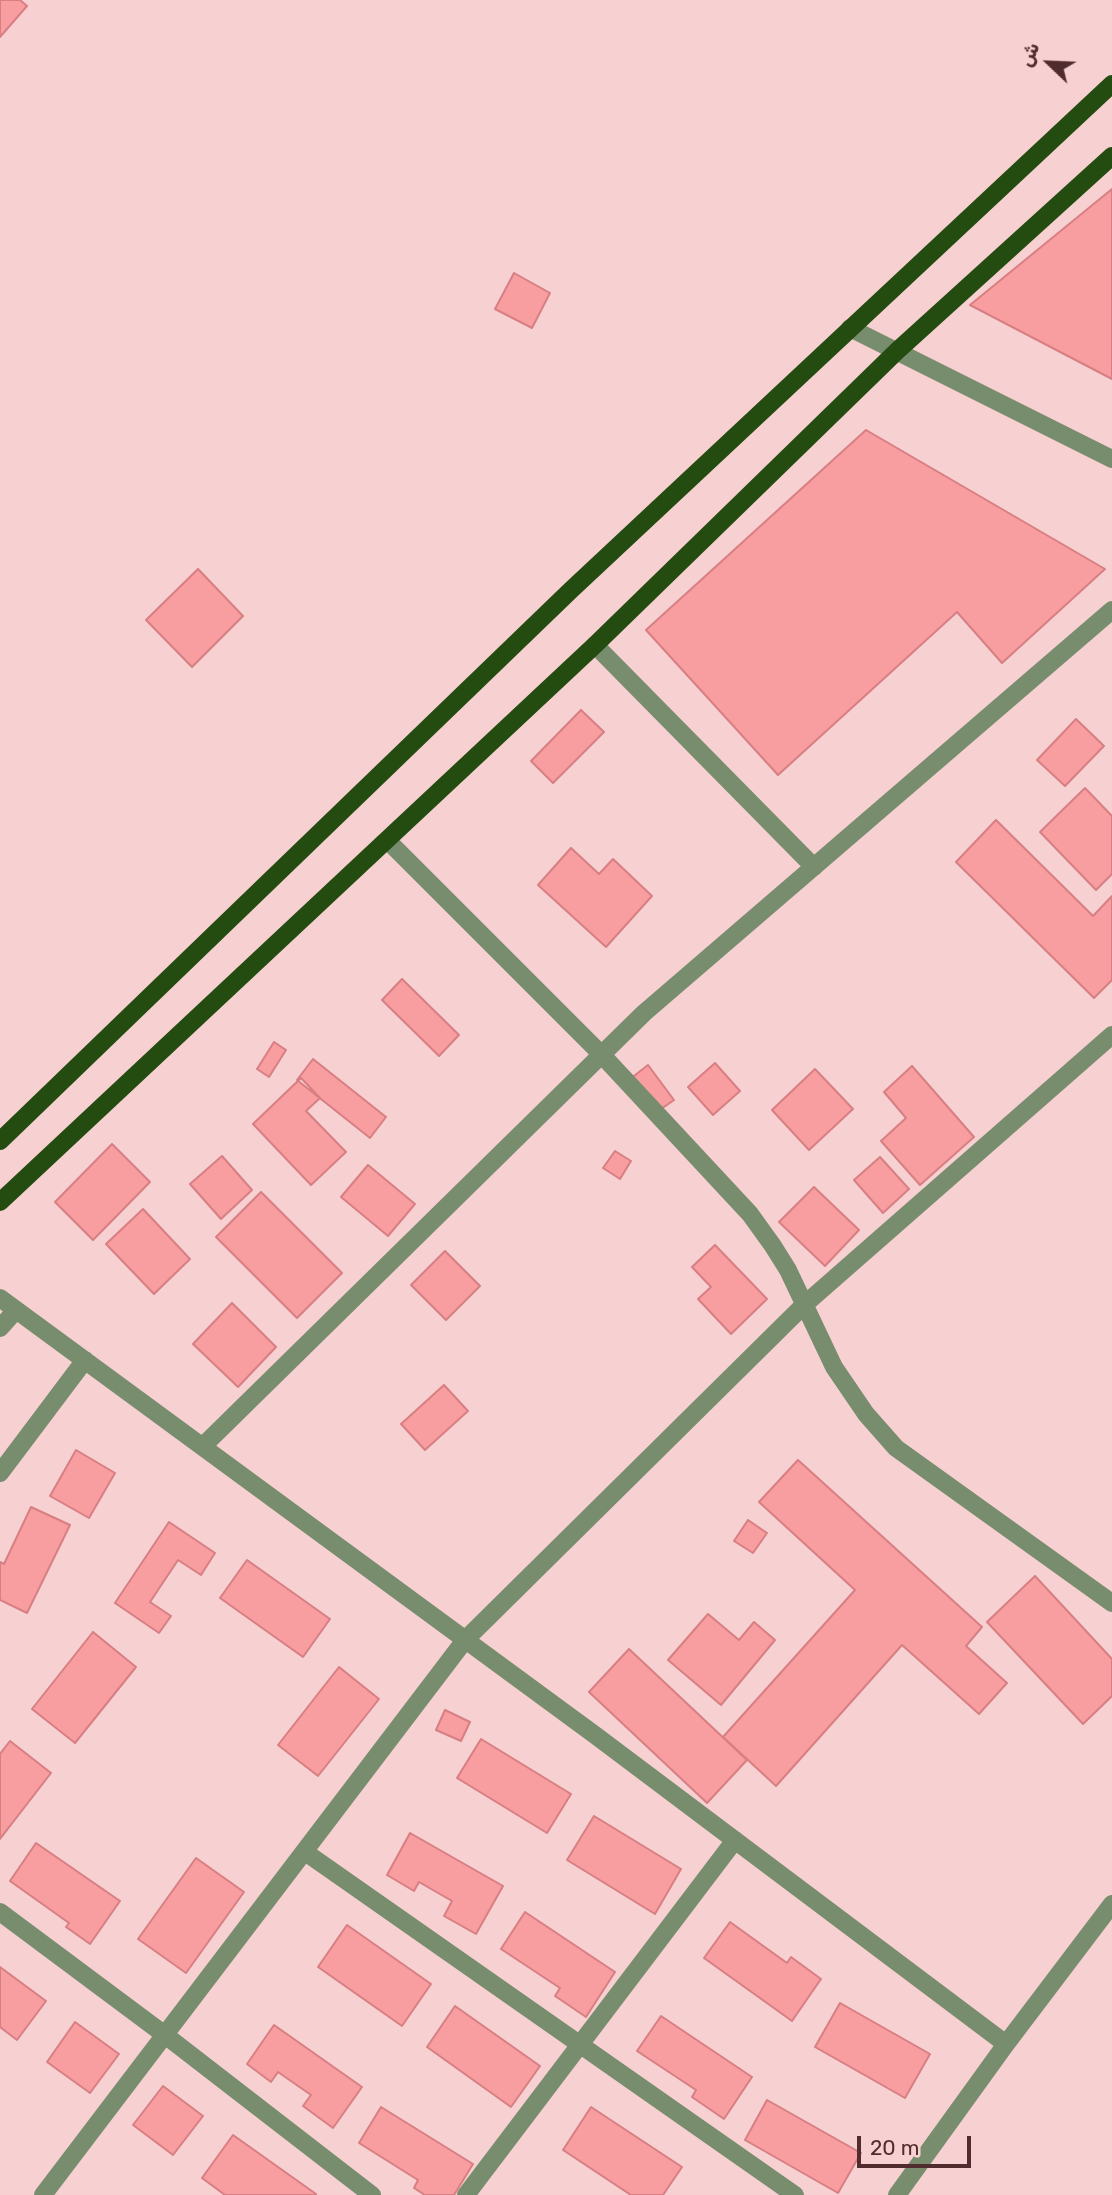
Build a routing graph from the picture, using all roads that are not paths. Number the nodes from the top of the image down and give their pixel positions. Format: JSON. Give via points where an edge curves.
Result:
{"nodes":[{"id":1,"x":1112,"y":84,"type":"edge"},
{"id":2,"x":1112,"y":156,"type":"edge"},
{"id":3,"x":850,"y":328,"type":"junction"},
{"id":4,"x":897,"y":351,"type":"junction"},
{"id":5,"x":1112,"y":459,"type":"edge"},
{"id":6,"x":1112,"y":610,"type":"edge"},
{"id":7,"x":595,"y":645,"type":"junction"},
{"id":8,"x":388,"y":841,"type":"junction"},
{"id":9,"x":814,"y":867,"type":"junction"},
{"id":10,"x":1112,"y":1035,"type":"edge"},
{"id":11,"x":602,"y":1055,"type":"junction"},
{"id":12,"x":0,"y":1141,"type":"edge"},
{"id":13,"x":0,"y":1202,"type":"edge"},
{"id":14,"x":0,"y":1298,"type":"edge"},
{"id":15,"x":804,"y":1305,"type":"junction"},
{"id":16,"x":16,"y":1310,"type":"junction"},
{"id":17,"x":0,"y":1328,"type":"edge"},
{"id":18,"x":85,"y":1360,"type":"junction"},
{"id":19,"x":203,"y":1446,"type":"junction"},
{"id":20,"x":0,"y":1473,"type":"edge"},
{"id":21,"x":1112,"y":1603,"type":"edge"},
{"id":22,"x":465,"y":1640,"type":"junction"},
{"id":23,"x":735,"y":1840,"type":"junction"},
{"id":24,"x":305,"y":1852,"type":"junction"},
{"id":25,"x":1112,"y":1904,"type":"edge"},
{"id":26,"x":0,"y":1912,"type":"edge"},
{"id":27,"x":165,"y":2035,"type":"junction"},
{"id":28,"x":1006,"y":2044,"type":"junction"},
{"id":29,"x":581,"y":2045,"type":"junction"},
{"id":30,"x":43,"y":2195,"type":"edge"},
{"id":31,"x":372,"y":2195,"type":"edge"},
{"id":32,"x":466,"y":2195,"type":"edge"},
{"id":33,"x":795,"y":2195,"type":"edge"},
{"id":34,"x":897,"y":2195,"type":"edge"}],
"edges":[{"from":1,"to":3,"type":"main road"},
{"from":2,"to":4,"type":"main road"},
{"from":3,"to":4,"type":"street"},
{"from":3,"to":12,"type":"main road","via":[[571,590]]},
{"from":4,"to":5,"type":"street"},
{"from":4,"to":7,"type":"main road"},
{"from":6,"to":9,"type":"street"},
{"from":7,"to":8,"type":"main road"},
{"from":7,"to":9,"type":"street"},
{"from":8,"to":11,"type":"street"},
{"from":8,"to":13,"type":"main road"},
{"from":9,"to":11,"type":"street","via":[[644,1013]]},
{"from":10,"to":15,"type":"street"},
{"from":11,"to":15,"type":"street","via":[[750,1214],[774,1246]]},
{"from":11,"to":19,"type":"street"},
{"from":14,"to":16,"type":"street"},
{"from":15,"to":21,"type":"street","via":[[834,1367],[866,1415],[896,1448]]},
{"from":15,"to":22,"type":"street"},
{"from":16,"to":17,"type":"street"},
{"from":16,"to":18,"type":"street"},
{"from":18,"to":19,"type":"street"},
{"from":18,"to":20,"type":"street"},
{"from":19,"to":22,"type":"street"},
{"from":22,"to":23,"type":"street"},
{"from":22,"to":24,"type":"street"},
{"from":23,"to":28,"type":"street"},
{"from":23,"to":29,"type":"street"},
{"from":24,"to":27,"type":"street"},
{"from":24,"to":29,"type":"street"},
{"from":25,"to":28,"type":"street"},
{"from":26,"to":27,"type":"street"},
{"from":27,"to":30,"type":"street"},
{"from":27,"to":31,"type":"street"},
{"from":28,"to":34,"type":"street"},
{"from":29,"to":32,"type":"street"},
{"from":29,"to":33,"type":"street"}]}
